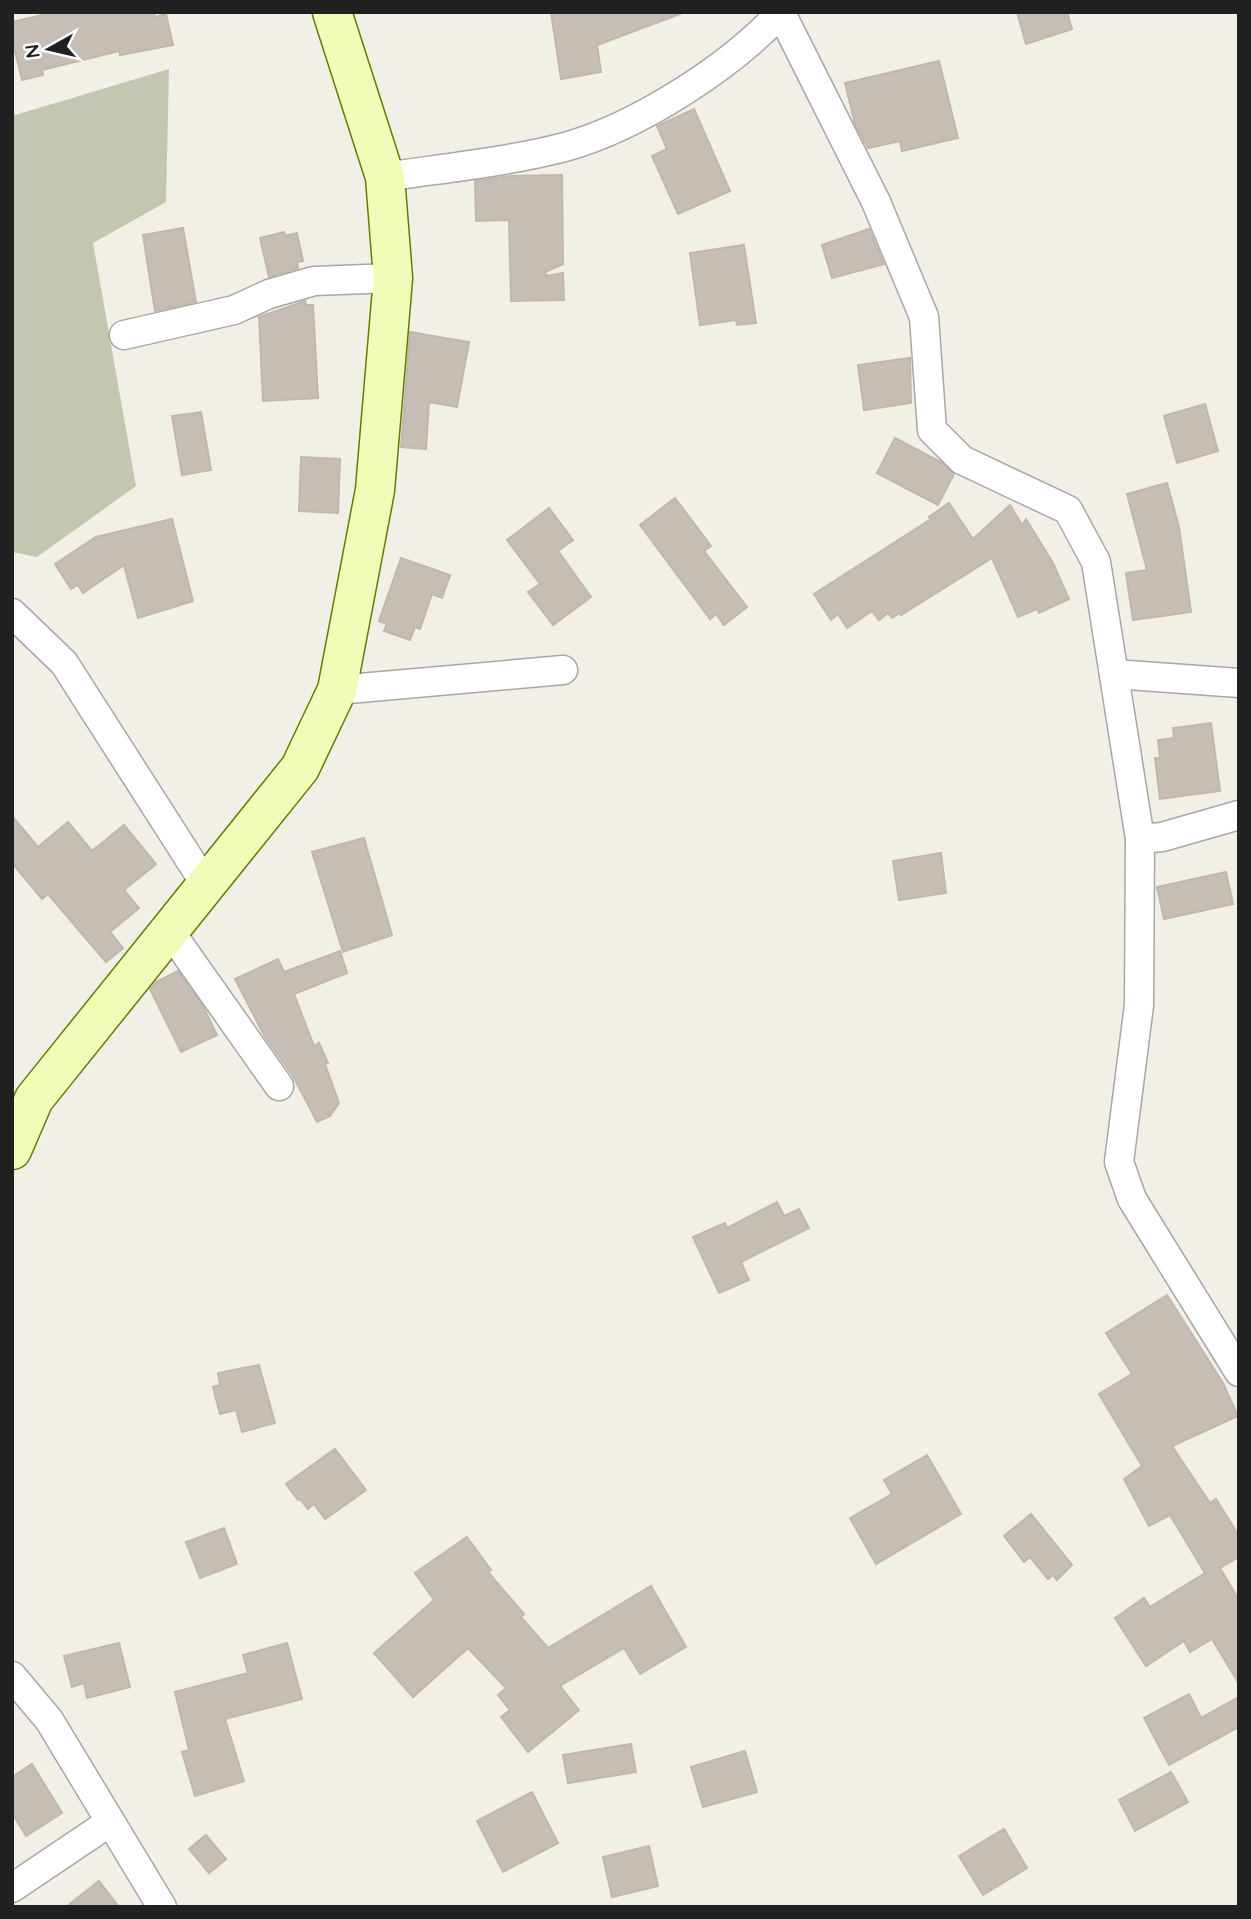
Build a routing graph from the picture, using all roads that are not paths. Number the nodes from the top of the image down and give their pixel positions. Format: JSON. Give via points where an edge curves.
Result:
{"nodes":[{"id":1,"x":332,"y":12,"type":"edge"},
{"id":2,"x":781,"y":13,"type":"edge"},
{"id":3,"x":385,"y":177,"type":"junction"},
{"id":4,"x":393,"y":278,"type":"junction"},
{"id":5,"x":124,"y":335,"type":"dead end"},
{"id":6,"x":12,"y":613,"type":"edge"},
{"id":7,"x":563,"y":670,"type":"dead end"},
{"id":8,"x":1114,"y":674,"type":"junction"},
{"id":9,"x":1239,"y":683,"type":"edge"},
{"id":10,"x":337,"y":690,"type":"junction"},
{"id":11,"x":1239,"y":815,"type":"edge"},
{"id":12,"x":1140,"y":839,"type":"junction"},
{"id":13,"x":206,"y":885,"type":"junction"},
{"id":14,"x":169,"y":930,"type":"junction"},
{"id":15,"x":279,"y":1086,"type":"dead end"},
{"id":16,"x":12,"y":1150,"type":"edge"},
{"id":17,"x":1239,"y":1372,"type":"edge"},
{"id":18,"x":12,"y":1676,"type":"edge"},
{"id":19,"x":110,"y":1822,"type":"junction"},
{"id":20,"x":12,"y":1888,"type":"edge"},
{"id":21,"x":162,"y":1907,"type":"edge"}],
"edges":[{"from":1,"to":3,"type":"main road"},
{"from":2,"to":3,"type":"street","via":[[744,48],[655,110],[567,146]]},
{"from":2,"to":8,"type":"street","via":[[876,202],[924,317],[932,430],[962,460],[1068,510],[1096,562]]},
{"from":3,"to":4,"type":"main road"},
{"from":4,"to":5,"type":"street","via":[[314,281],[234,310]]},
{"from":4,"to":10,"type":"main road","via":[[375,490]]},
{"from":6,"to":13,"type":"street","via":[[64,663]]},
{"from":7,"to":10,"type":"street"},
{"from":8,"to":9,"type":"street"},
{"from":8,"to":12,"type":"street"},
{"from":10,"to":13,"type":"main road","via":[[300,768]]},
{"from":11,"to":12,"type":"street"},
{"from":12,"to":17,"type":"street","via":[[1139,1004],[1119,1162],[1132,1199]]},
{"from":13,"to":14,"type":"main road"},
{"from":14,"to":15,"type":"street"},
{"from":14,"to":16,"type":"main road","via":[[34,1099]]},
{"from":18,"to":19,"type":"street","via":[[49,1720]]},
{"from":19,"to":20,"type":"street"},
{"from":19,"to":21,"type":"street"}]}
